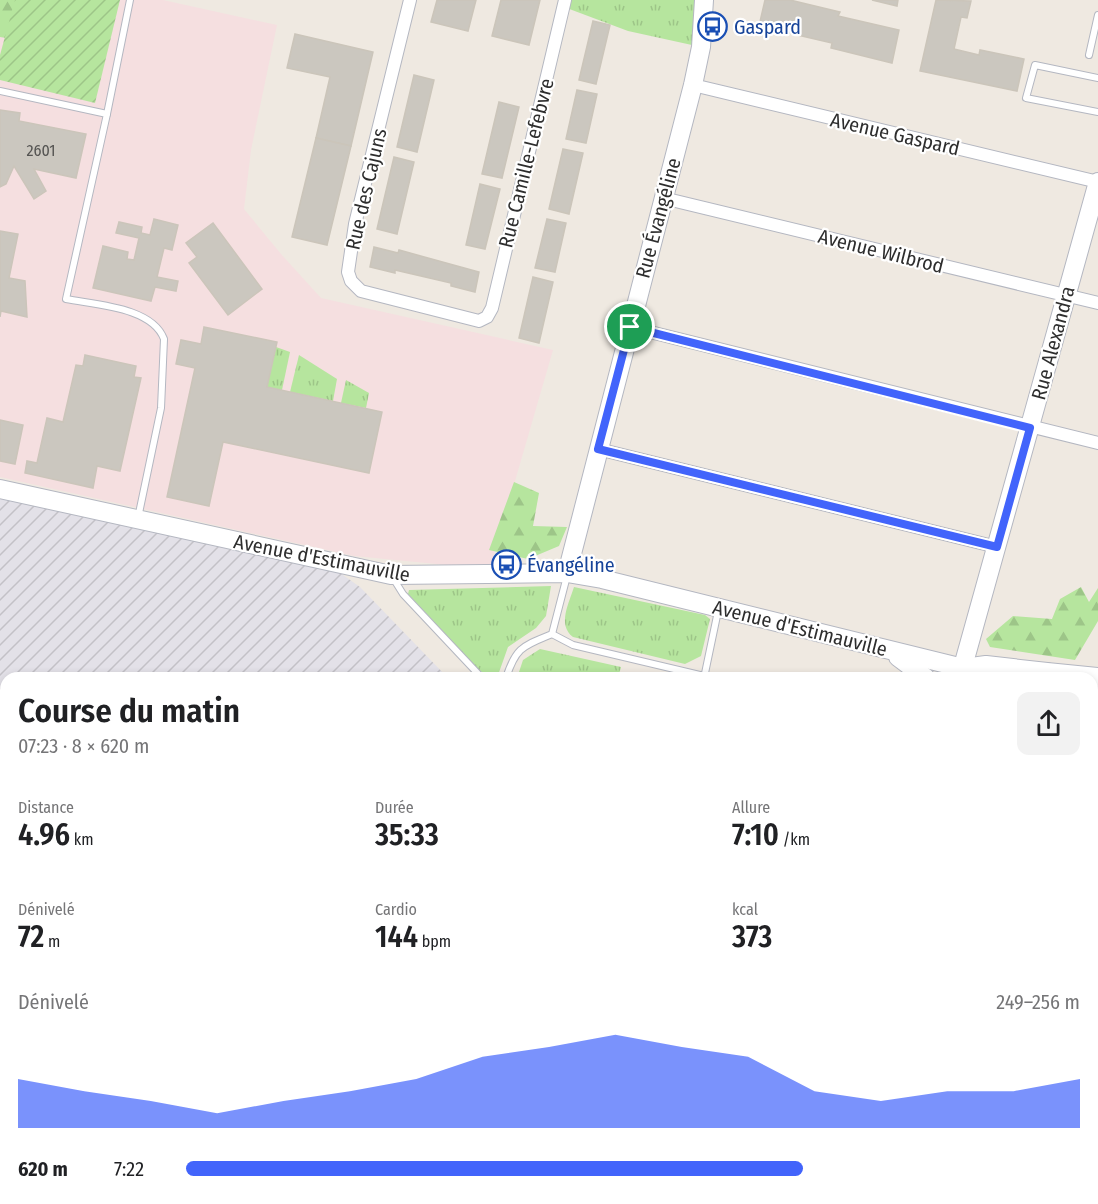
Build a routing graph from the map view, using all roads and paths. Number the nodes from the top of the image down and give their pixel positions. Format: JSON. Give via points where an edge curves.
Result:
{"nodes":[{"id":1,"x":130,"y":0,"type":"edge"},
{"id":2,"x":410,"y":0,"type":"edge"},
{"id":3,"x":565,"y":0,"type":"edge"},
{"id":4,"x":704,"y":0,"type":"edge"},
{"id":5,"x":1098,"y":15,"type":"edge"},
{"id":6,"x":1089,"y":55,"type":"dead end"},
{"id":7,"x":1098,"y":78,"type":"edge"},
{"id":8,"x":693,"y":85,"type":"junction"},
{"id":9,"x":0,"y":91,"type":"edge"},
{"id":10,"x":1098,"y":112,"type":"edge"},
{"id":11,"x":107,"y":114,"type":"junction"},
{"id":12,"x":1098,"y":182,"type":"edge"},
{"id":13,"x":663,"y":198,"type":"junction"},
{"id":14,"x":1066,"y":296,"type":"junction"},
{"id":15,"x":1098,"y":303,"type":"edge"},
{"id":16,"x":479,"y":321,"type":"joint"},
{"id":17,"x":630,"y":327,"type":"junction"},
{"id":18,"x":1030,"y":428,"type":"junction"},
{"id":19,"x":1098,"y":443,"type":"edge"},
{"id":20,"x":598,"y":449,"type":"junction"},
{"id":21,"x":0,"y":489,"type":"edge"},
{"id":22,"x":138,"y":520,"type":"junction"},
{"id":23,"x":997,"y":547,"type":"junction"},
{"id":24,"x":567,"y":573,"type":"junction"},
{"id":25,"x":391,"y":575,"type":"junction"},
{"id":26,"x":718,"y":608,"type":"junction"},
{"id":27,"x":552,"y":634,"type":"junction"},
{"id":28,"x":887,"y":649,"type":"junction"},
{"id":29,"x":476,"y":672,"type":"edge"},
{"id":30,"x":508,"y":672,"type":"edge"},
{"id":31,"x":684,"y":672,"type":"edge"},
{"id":32,"x":705,"y":672,"type":"edge"},
{"id":33,"x":920,"y":672,"type":"edge"},
{"id":34,"x":958,"y":672,"type":"edge"},
{"id":35,"x":961,"y":672,"type":"edge"},
{"id":36,"x":964,"y":672,"type":"edge"},
{"id":37,"x":1047,"y":672,"type":"edge"}],
"edges":[{"from":1,"to":11,"type":"lane"},
{"from":2,"to":16,"type":"street","name":"Rue des Cajuns","via":[[355,224],[348,272],[361,291]]},
{"from":3,"to":16,"type":"street","name":"Rue Camille-Lefebvre","via":[[492,308]]},
{"from":4,"to":8,"type":"main road","name":"Rue Évangéline","via":[[701,47]]},
{"from":5,"to":6,"type":"lane"},
{"from":7,"to":10,"type":"lane","via":[[1035,65],[1026,98]]},
{"from":8,"to":12,"type":"street","name":"Avenue Gaspard"},
{"from":8,"to":13,"type":"main road","name":"Rue Évangéline"},
{"from":9,"to":11,"type":"lane"},
{"from":11,"to":22,"type":"lane","via":[[66,299],[140,315],[162,332],[160,408]]},
{"from":12,"to":14,"type":"main road","name":"Rue Alexandra"},
{"from":13,"to":14,"type":"street","name":"Avenue Wilbrod"},
{"from":13,"to":17,"type":"main road","name":"Rue Évangéline"},
{"from":14,"to":15,"type":"street","name":"Avenue Wilbrod"},
{"from":14,"to":18,"type":"main road","name":"Rue Alexandra"},
{"from":17,"to":18,"type":"street"},
{"from":17,"to":20,"type":"main road","name":"Rue Évangéline"},
{"from":18,"to":19,"type":"street"},
{"from":18,"to":23,"type":"main road","name":"Rue Alexandra"},
{"from":20,"to":23,"type":"street"},
{"from":20,"to":24,"type":"main road","name":"Rue Évangéline"},
{"from":21,"to":22,"type":"main road","name":"Avenue d'Estimauville"},
{"from":22,"to":25,"type":"main road","name":"Avenue d'Estimauville"},
{"from":23,"to":35,"type":"main road","name":"Rue Alexandra"},
{"from":24,"to":25,"type":"main road","name":"Avenue d'Estimauville"},
{"from":24,"to":26,"type":"main road","name":"Avenue d'Estimauville"},
{"from":24,"to":27,"type":"lane"},
{"from":25,"to":29,"type":"lane","via":[[403,594]]},
{"from":26,"to":28,"type":"main road","name":"Avenue d'Estimauville"},
{"from":26,"to":32,"type":"lane"},
{"from":27,"to":30,"type":"lane","via":[[522,647]]},
{"from":27,"to":31,"type":"lane","via":[[573,645]]},
{"from":28,"to":33,"type":"main road"},
{"from":28,"to":34,"type":"main road","name":"Avenue d'Estimauville"},
{"from":36,"to":37,"type":"main road","name":"Avenue d'Estimauville","bridge":true,"via":[[986,665]]}]}
